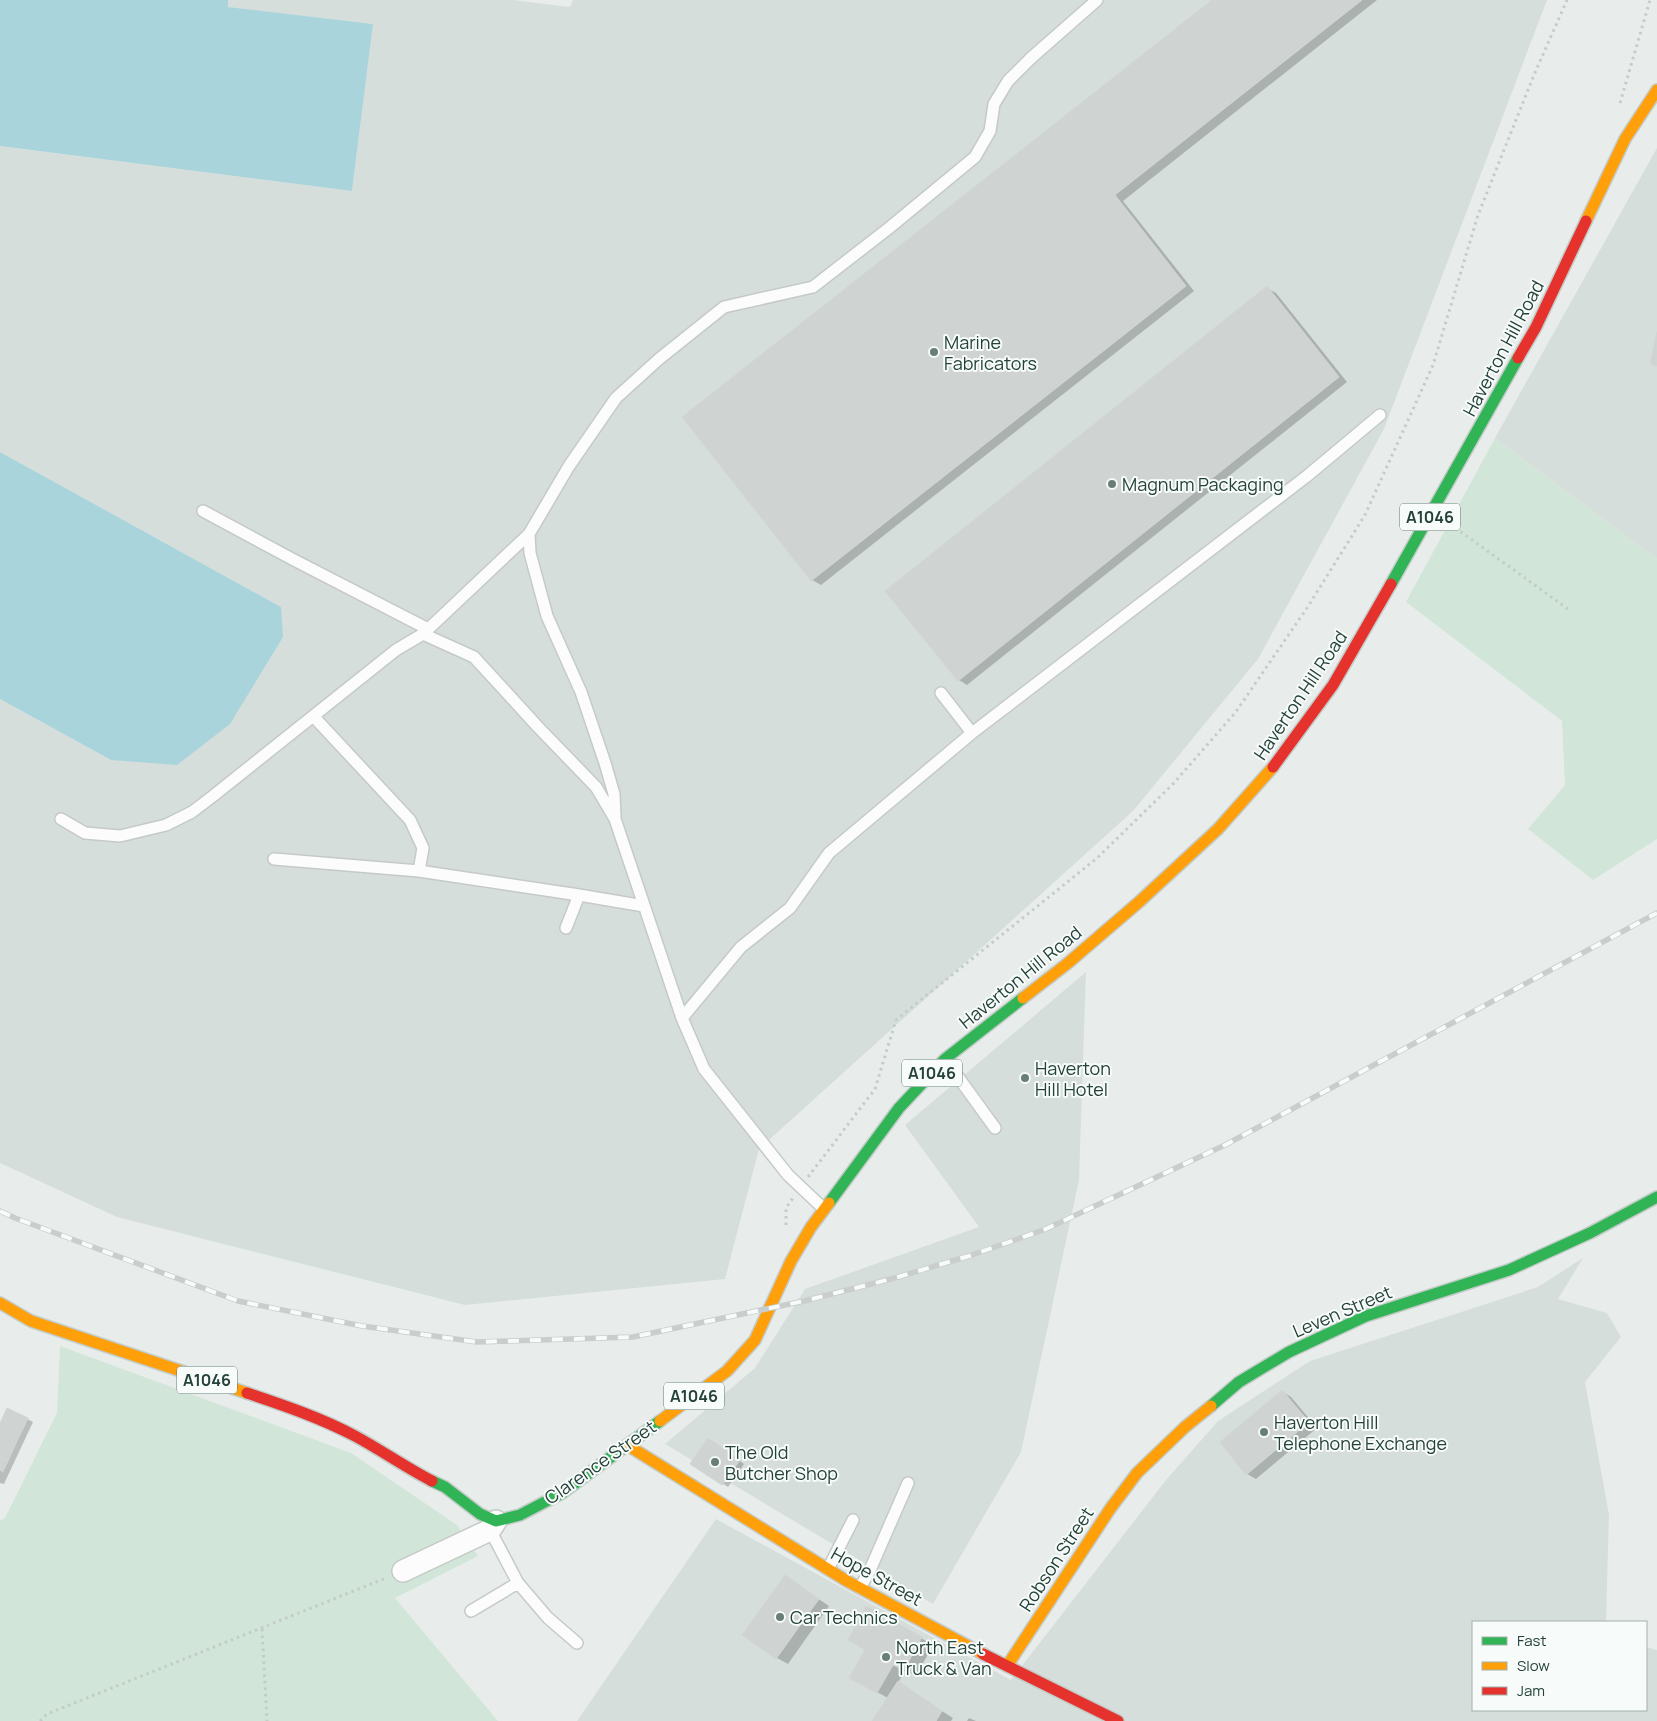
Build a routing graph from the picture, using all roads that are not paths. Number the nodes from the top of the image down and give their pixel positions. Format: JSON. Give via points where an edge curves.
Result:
{"nodes":[{"id":1,"x":1097,"y":0,"type":"edge"},
{"id":2,"x":1657,"y":90,"type":"edge"},
{"id":3,"x":1380,"y":415,"type":"dead end"},
{"id":4,"x":203,"y":511,"type":"dead end"},
{"id":5,"x":529,"y":534,"type":"junction"},
{"id":6,"x":425,"y":631,"type":"junction"},
{"id":7,"x":941,"y":693,"type":"dead end"},
{"id":8,"x":314,"y":717,"type":"junction"},
{"id":9,"x":972,"y":733,"type":"junction"},
{"id":10,"x":61,"y":819,"type":"dead end"},
{"id":11,"x":615,"y":819,"type":"junction"},
{"id":12,"x":274,"y":859,"type":"dead end"},
{"id":13,"x":419,"y":871,"type":"junction"},
{"id":14,"x":579,"y":895,"type":"junction"},
{"id":15,"x":644,"y":906,"type":"junction"},
{"id":16,"x":566,"y":928,"type":"dead end"},
{"id":17,"x":682,"y":1018,"type":"junction"},
{"id":18,"x":945,"y":1059,"type":"junction"},
{"id":19,"x":996,"y":1128,"type":"dead end"},
{"id":20,"x":1657,"y":1197,"type":"edge"},
{"id":21,"x":824,"y":1210,"type":"junction"},
{"id":22,"x":0,"y":1303,"type":"edge"},
{"id":23,"x":754,"y":1340,"type":"joint"},
{"id":24,"x":627,"y":1445,"type":"junction"},
{"id":25,"x":1137,"y":1473,"type":"joint"},
{"id":26,"x":908,"y":1483,"type":"dead end"},
{"id":27,"x":853,"y":1520,"type":"dead end"},
{"id":28,"x":493,"y":1526,"type":"junction"},
{"id":29,"x":828,"y":1569,"type":"junction"},
{"id":30,"x":403,"y":1572,"type":"road end"},
{"id":31,"x":518,"y":1583,"type":"junction"},
{"id":32,"x":860,"y":1588,"type":"junction"},
{"id":33,"x":471,"y":1610,"type":"dead end"},
{"id":34,"x":577,"y":1643,"type":"dead end"},
{"id":35,"x":1007,"y":1666,"type":"junction"},
{"id":36,"x":1118,"y":1721,"type":"edge"}],
"edges":[{"from":1,"to":5,"type":"lane","via":[[1008,81],[994,104],[990,131],[975,157],[812,287],[724,307],[616,398],[569,466]]},
{"from":2,"to":18,"type":"main road","name":"Haverton Hill Road","number":"A1046","via":[[1625,139],[1536,327],[1433,512],[1333,685],[1281,758],[1218,829],[1139,902],[1068,963]]},
{"from":3,"to":9,"type":"lane","via":[[1307,476]]},
{"from":4,"to":6,"type":"lane"},
{"from":5,"to":6,"type":"lane"},
{"from":5,"to":11,"type":"lane","via":[[530,553],[547,616],[581,692],[605,763],[614,794]]},
{"from":6,"to":8,"type":"lane","via":[[396,650]]},
{"from":6,"to":11,"type":"lane","via":[[474,657],[596,787]]},
{"from":7,"to":9,"type":"lane"},
{"from":8,"to":10,"type":"lane","via":[[214,796],[166,825],[120,836],[85,833]]},
{"from":8,"to":13,"type":"lane","via":[[410,820],[423,848]]},
{"from":9,"to":17,"type":"lane","via":[[829,853],[790,908],[741,947]]},
{"from":11,"to":15,"type":"lane"},
{"from":12,"to":13,"type":"lane"},
{"from":13,"to":14,"type":"lane"},
{"from":14,"to":15,"type":"lane"},
{"from":14,"to":16,"type":"lane"},
{"from":15,"to":17,"type":"lane"},
{"from":17,"to":21,"type":"lane","via":[[704,1069],[788,1176]]},
{"from":18,"to":19,"type":"lane"},
{"from":18,"to":21,"type":"main road","name":"Haverton Hill Road","number":"A1046","via":[[899,1108]]},
{"from":20,"to":25,"type":"main road","name":"Leven Street","via":[[1590,1233],[1509,1270],[1366,1316],[1289,1352],[1239,1382]]},
{"from":21,"to":23,"type":"main road","name":"Haverton Hill Road","number":"A1046","via":[[791,1261]]},
{"from":22,"to":28,"type":"main road","number":"A1046","via":[[31,1321],[282,1405],[355,1436],[445,1487]]},
{"from":23,"to":24,"type":"main road","name":"Clarence Street","number":"A1046","via":[[727,1371]]},
{"from":24,"to":28,"type":"main road","name":"Clarence Street","number":"A1046","via":[[562,1493]]},
{"from":24,"to":29,"type":"main road","name":"Hope Street"},
{"from":25,"to":35,"type":"main road","name":"Robson Street"},
{"from":26,"to":32,"type":"lane"},
{"from":27,"to":29,"type":"lane"},
{"from":28,"to":30,"type":"street","name":"Clarence Street"},
{"from":28,"to":31,"type":"lane"},
{"from":29,"to":32,"type":"main road","name":"Hope Street"},
{"from":31,"to":33,"type":"lane"},
{"from":31,"to":34,"type":"lane","via":[[548,1618]]},
{"from":32,"to":35,"type":"main road","name":"Hope Street"},
{"from":35,"to":36,"type":"main road","name":"Hope Street"}]}
